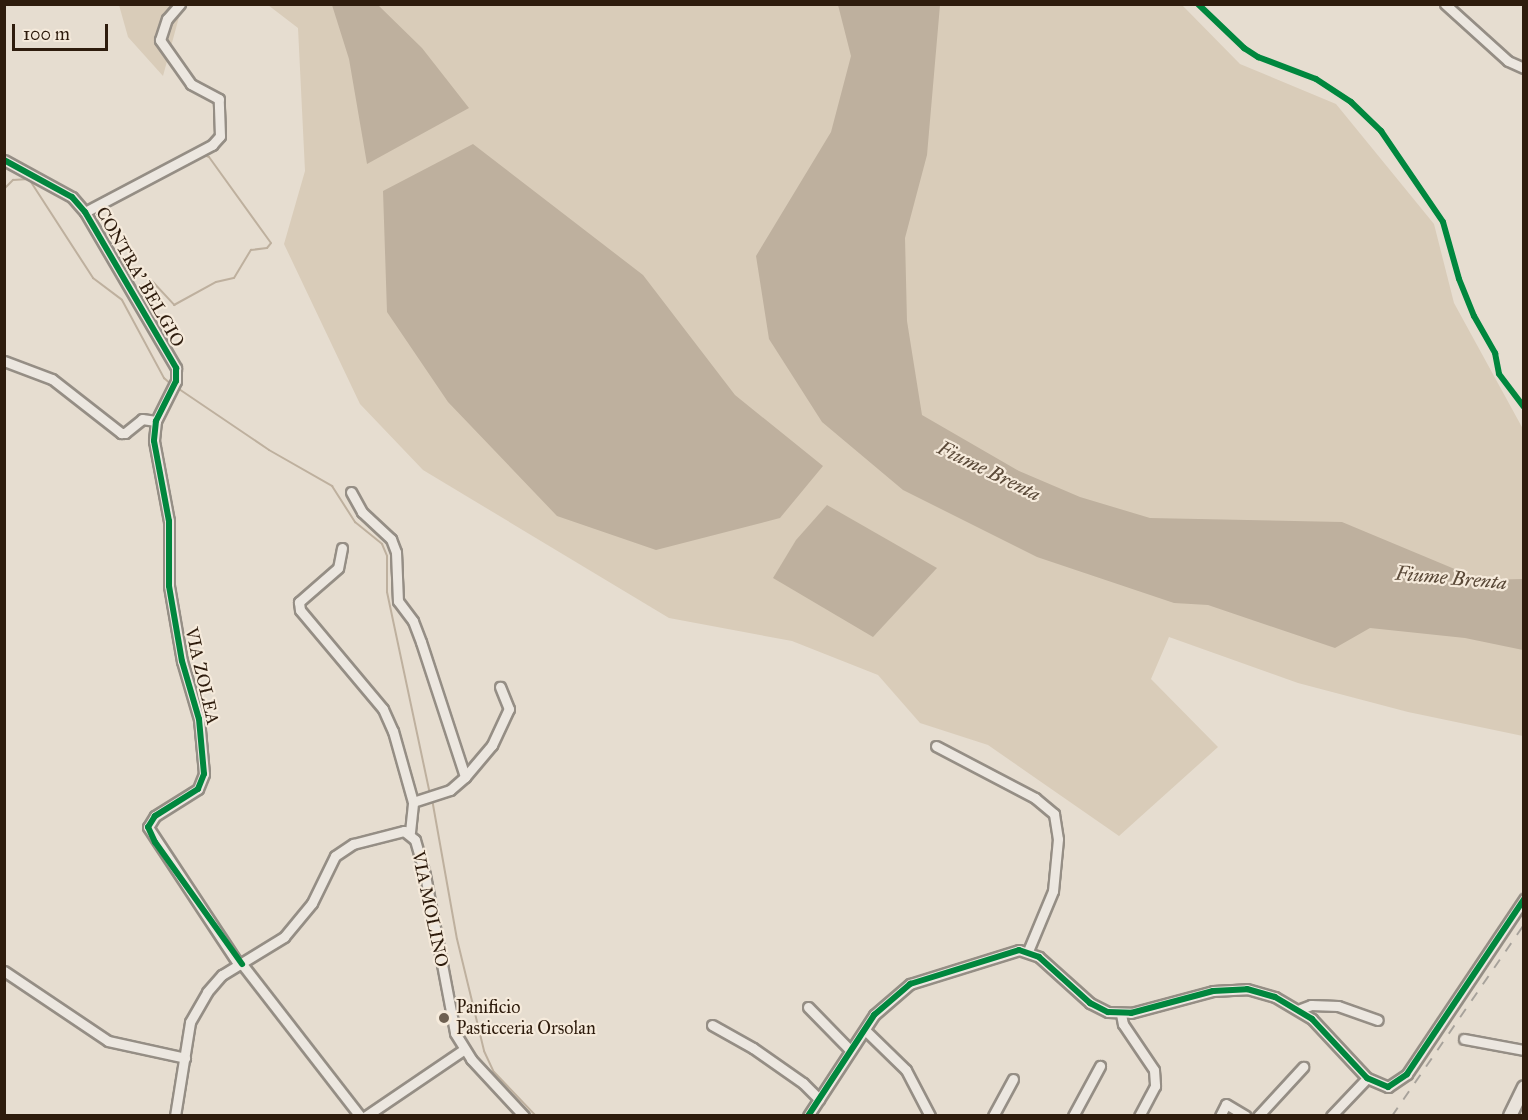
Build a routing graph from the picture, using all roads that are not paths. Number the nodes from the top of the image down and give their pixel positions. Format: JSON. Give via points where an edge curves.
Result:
{"nodes":[{"id":1,"x":180,"y":4,"type":"edge"},
{"id":2,"x":1445,"y":4,"type":"edge"},
{"id":3,"x":1524,"y":68,"type":"edge"},
{"id":4,"x":4,"y":160,"type":"edge"},
{"id":5,"x":85,"y":213,"type":"junction"},
{"id":6,"x":4,"y":361,"type":"edge"},
{"id":7,"x":174,"y":386,"type":"joint"},
{"id":8,"x":156,"y":421,"type":"junction"},
{"id":9,"x":351,"y":492,"type":"dead end"},
{"id":10,"x":342,"y":548,"type":"dead end"},
{"id":11,"x":500,"y":687,"type":"dead end"},
{"id":12,"x":936,"y":746,"type":"dead end"},
{"id":13,"x":465,"y":777,"type":"junction"},
{"id":14,"x":413,"y":802,"type":"junction"},
{"id":15,"x":410,"y":832,"type":"junction"},
{"id":16,"x":1524,"y":899,"type":"edge"},
{"id":17,"x":1028,"y":951,"type":"junction"},
{"id":18,"x":240,"y":964,"type":"junction"},
{"id":19,"x":4,"y":971,"type":"edge"},
{"id":20,"x":808,"y":1007,"type":"dead end"},
{"id":21,"x":1298,"y":1010,"type":"junction"},
{"id":22,"x":1121,"y":1014,"type":"junction"},
{"id":23,"x":1378,"y":1020,"type":"dead end"},
{"id":24,"x":712,"y":1025,"type":"dead end"},
{"id":25,"x":865,"y":1030,"type":"junction"},
{"id":26,"x":1464,"y":1039,"type":"dead end"},
{"id":27,"x":463,"y":1050,"type":"junction"},
{"id":28,"x":850,"y":1050,"type":"junction"},
{"id":29,"x":1524,"y":1050,"type":"edge"},
{"id":30,"x":185,"y":1058,"type":"junction"},
{"id":31,"x":1100,"y":1066,"type":"dead end"},
{"id":32,"x":1303,"y":1067,"type":"dead end"},
{"id":33,"x":1367,"y":1078,"type":"junction"},
{"id":34,"x":1013,"y":1080,"type":"dead end"},
{"id":35,"x":1524,"y":1087,"type":"edge"},
{"id":36,"x":819,"y":1099,"type":"junction"},
{"id":37,"x":175,"y":1116,"type":"edge"},
{"id":38,"x":360,"y":1116,"type":"edge"},
{"id":39,"x":366,"y":1116,"type":"edge"},
{"id":40,"x":524,"y":1116,"type":"edge"},
{"id":41,"x":808,"y":1116,"type":"edge"},
{"id":42,"x":930,"y":1116,"type":"edge"},
{"id":43,"x":993,"y":1116,"type":"edge"},
{"id":44,"x":1072,"y":1116,"type":"edge"},
{"id":45,"x":1140,"y":1116,"type":"edge"},
{"id":46,"x":1220,"y":1116,"type":"edge"},
{"id":47,"x":1246,"y":1116,"type":"edge"},
{"id":48,"x":1258,"y":1116,"type":"edge"},
{"id":49,"x":1331,"y":1116,"type":"edge"},
{"id":50,"x":1510,"y":1116,"type":"edge"}],
"edges":[{"from":1,"to":5,"type":"street","name":"CONTRA' BELGIO","via":[[167,19],[160,40],[191,84],[219,99],[220,136],[213,145]]},
{"from":2,"to":3,"type":"street","via":[[1508,61]]},
{"from":4,"to":5,"type":"street","name":"CONTRA' BELGIO","via":[[72,197]]},
{"from":5,"to":7,"type":"street","name":"CONTRA' BELGIO","via":[[176,368]]},
{"from":6,"to":8,"type":"street","via":[[52,379],[120,433],[144,418]]},
{"from":7,"to":8,"type":"street","name":"VIA ZOLEA"},
{"from":8,"to":18,"type":"street","name":"VIA ZOLEA","via":[[154,441],[169,521],[169,586],[182,661],[199,719],[204,774],[198,789],[155,816],[148,827]]},
{"from":9,"to":13,"type":"street","via":[[362,512],[391,539],[396,552],[398,601],[413,621],[421,642]]},
{"from":10,"to":14,"type":"street","via":[[338,568],[299,602],[300,610],[383,709]]},
{"from":11,"to":13,"type":"street","via":[[507,697],[506,717],[492,745]]},
{"from":12,"to":17,"type":"street","via":[[1035,798],[1054,814],[1058,839],[1053,891]]},
{"from":13,"to":14,"type":"street","via":[[450,790]]},
{"from":14,"to":15,"type":"street"},
{"from":15,"to":18,"type":"street","name":"VIA MOLINO","via":[[353,844],[335,856],[320,890],[299,920],[284,937]]},
{"from":15,"to":27,"type":"street","name":"VIA MOLINO","via":[[429,891],[455,1033]]},
{"from":16,"to":33,"type":"street","via":[[1399,1082],[1388,1087]]},
{"from":17,"to":22,"type":"street","via":[[1090,1003]]},
{"from":17,"to":25,"type":"street","via":[[1007,952],[910,984],[874,1015]]},
{"from":18,"to":30,"type":"street","name":"VIA MOLINO","via":[[222,975],[196,1007]]},
{"from":18,"to":38,"type":"street"},
{"from":19,"to":30,"type":"street","via":[[108,1041]]},
{"from":20,"to":28,"type":"street"},
{"from":21,"to":22,"type":"street","via":[[1275,997],[1247,989],[1195,994]]},
{"from":21,"to":23,"type":"street","via":[[1311,1005],[1338,1006]]},
{"from":21,"to":33,"type":"street","via":[[1319,1026]]},
{"from":22,"to":45,"type":"street","via":[[1123,1024],[1154,1070],[1155,1086]]},
{"from":24,"to":36,"type":"street","via":[[753,1048]]},
{"from":25,"to":28,"type":"street"},
{"from":25,"to":42,"type":"street","via":[[906,1070]]},
{"from":26,"to":29,"type":"street"},
{"from":27,"to":39,"type":"street"},
{"from":27,"to":40,"type":"street","name":"VIA MOLINO"},
{"from":28,"to":36,"type":"street"},
{"from":30,"to":37,"type":"street","name":"VIA MOLINO"},
{"from":31,"to":44,"type":"street"},
{"from":32,"to":48,"type":"street"},
{"from":33,"to":49,"type":"street"},
{"from":34,"to":43,"type":"street"},
{"from":35,"to":50,"type":"main road"},
{"from":36,"to":41,"type":"street"},
{"from":46,"to":47,"type":"street","via":[[1226,1104]]}]}
